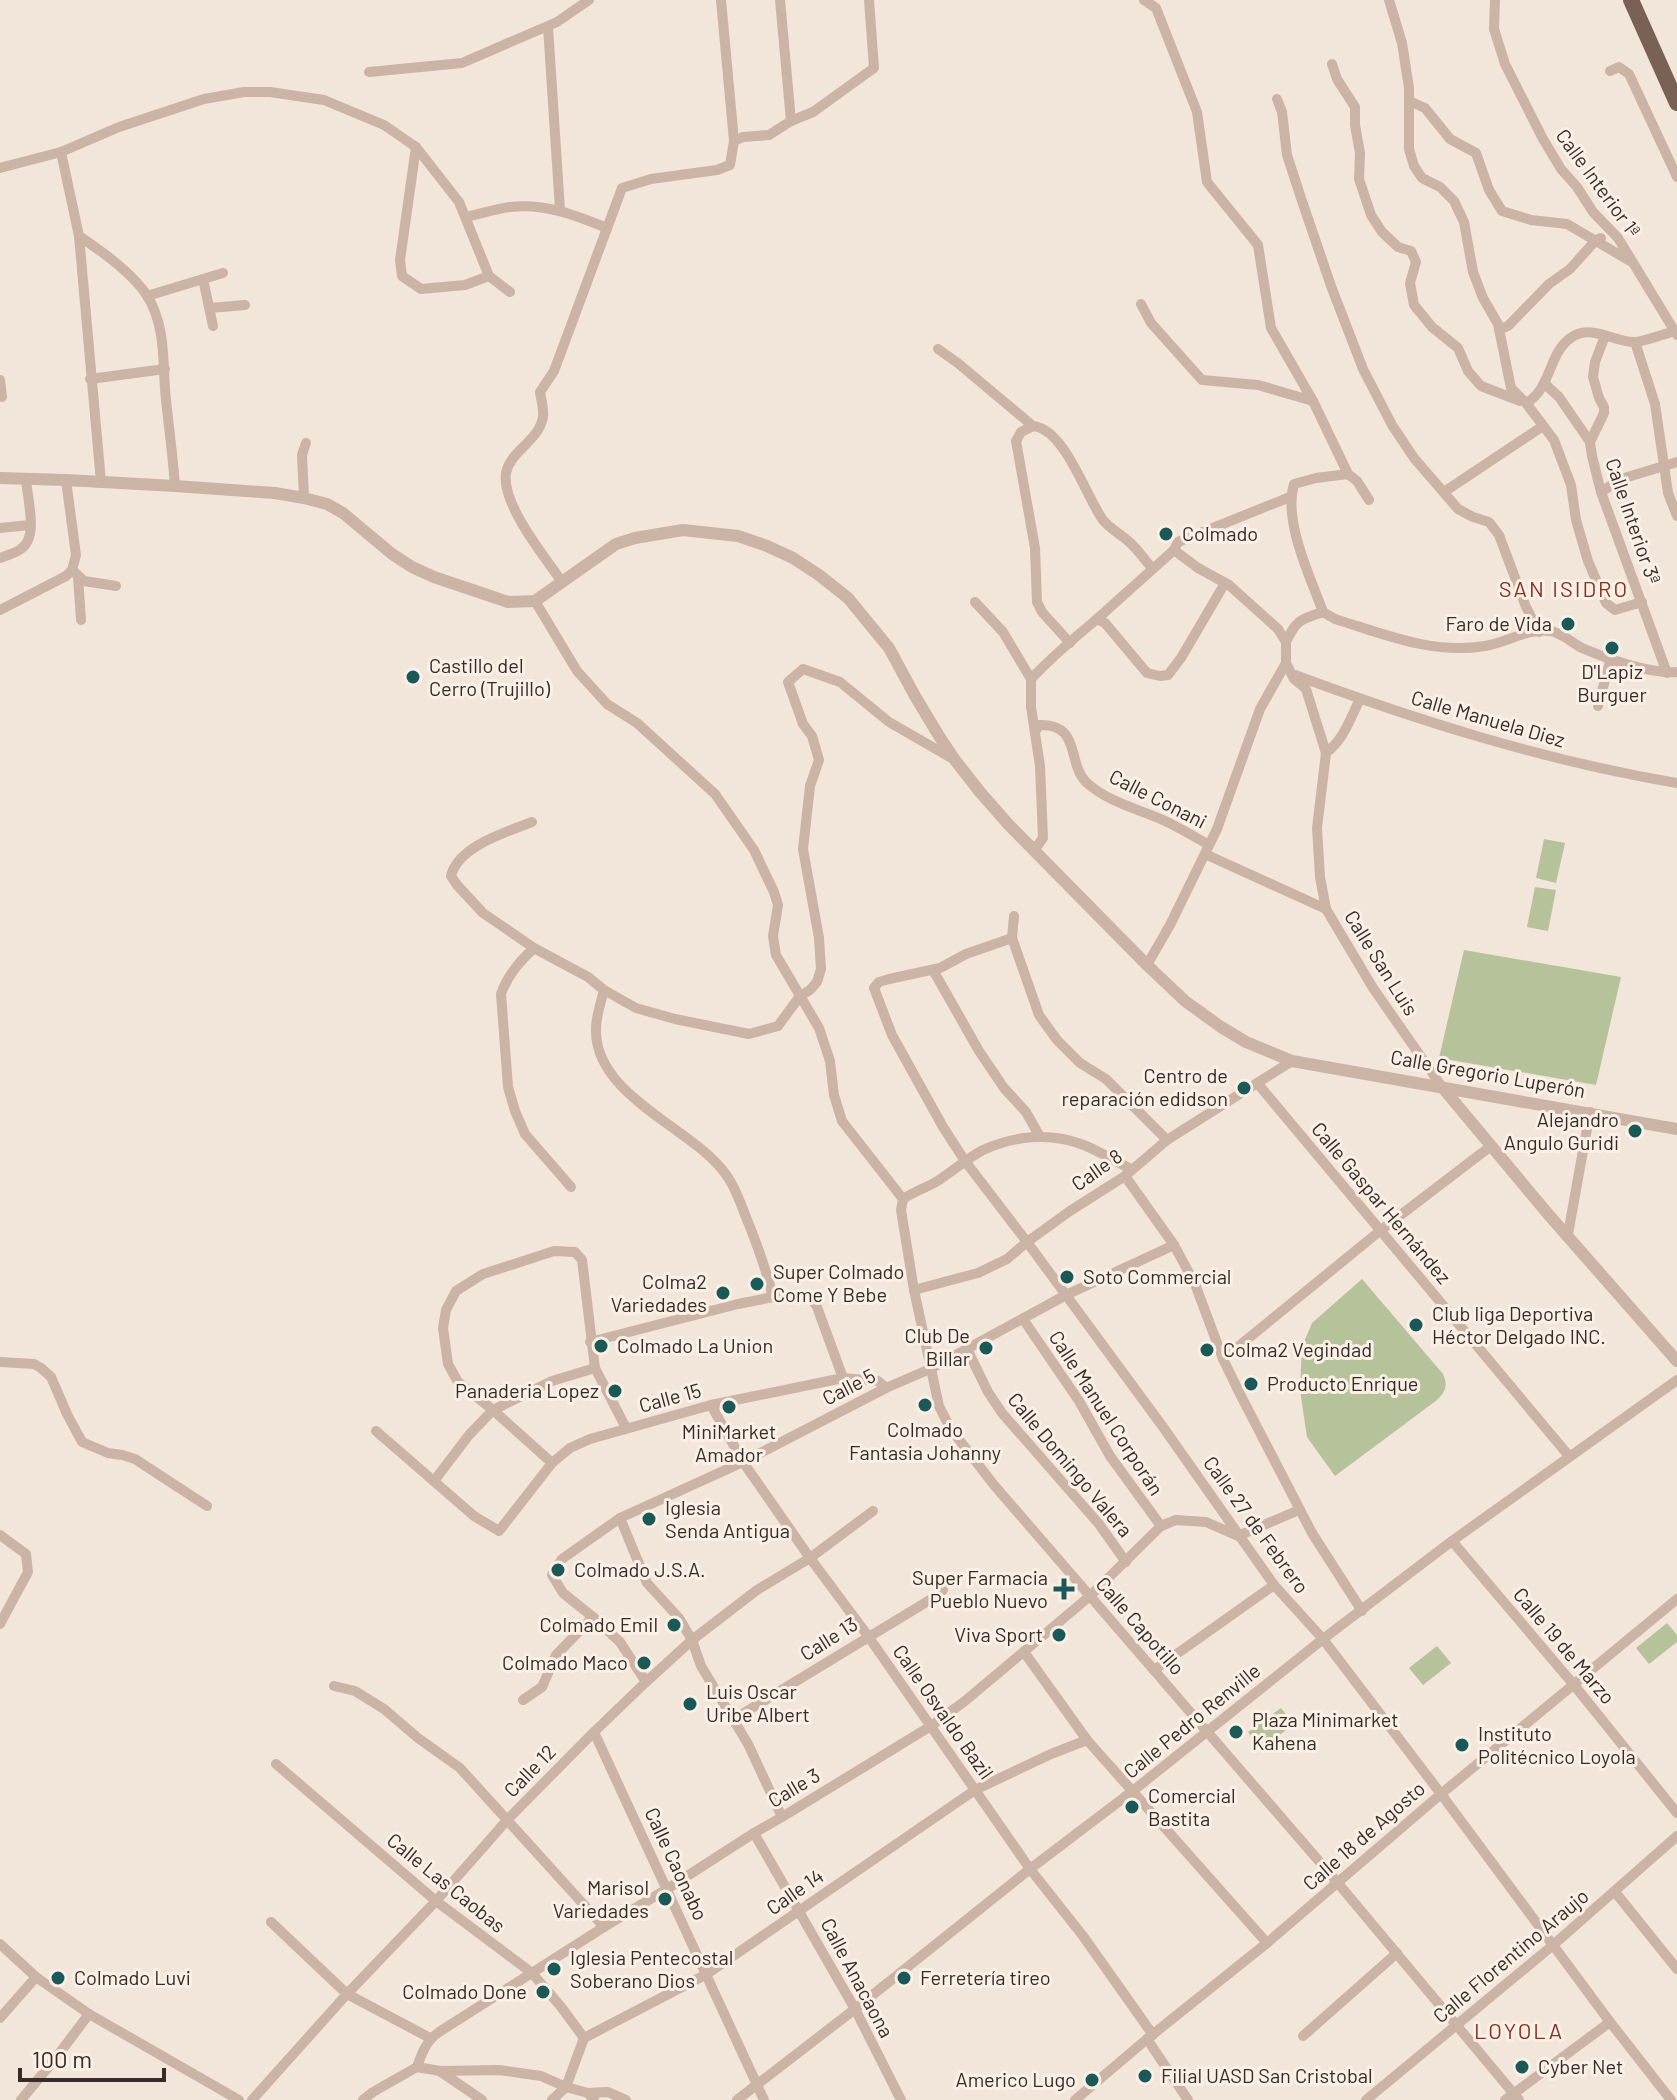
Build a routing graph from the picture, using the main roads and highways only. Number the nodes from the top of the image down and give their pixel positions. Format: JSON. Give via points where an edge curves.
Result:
{"nodes":[{"id":1,"x":1631,"y":0,"type":"edge"},
{"id":2,"x":1677,"y":103,"type":"edge"}],
"edges":[{"from":1,"to":2,"type":"main road"}]}
